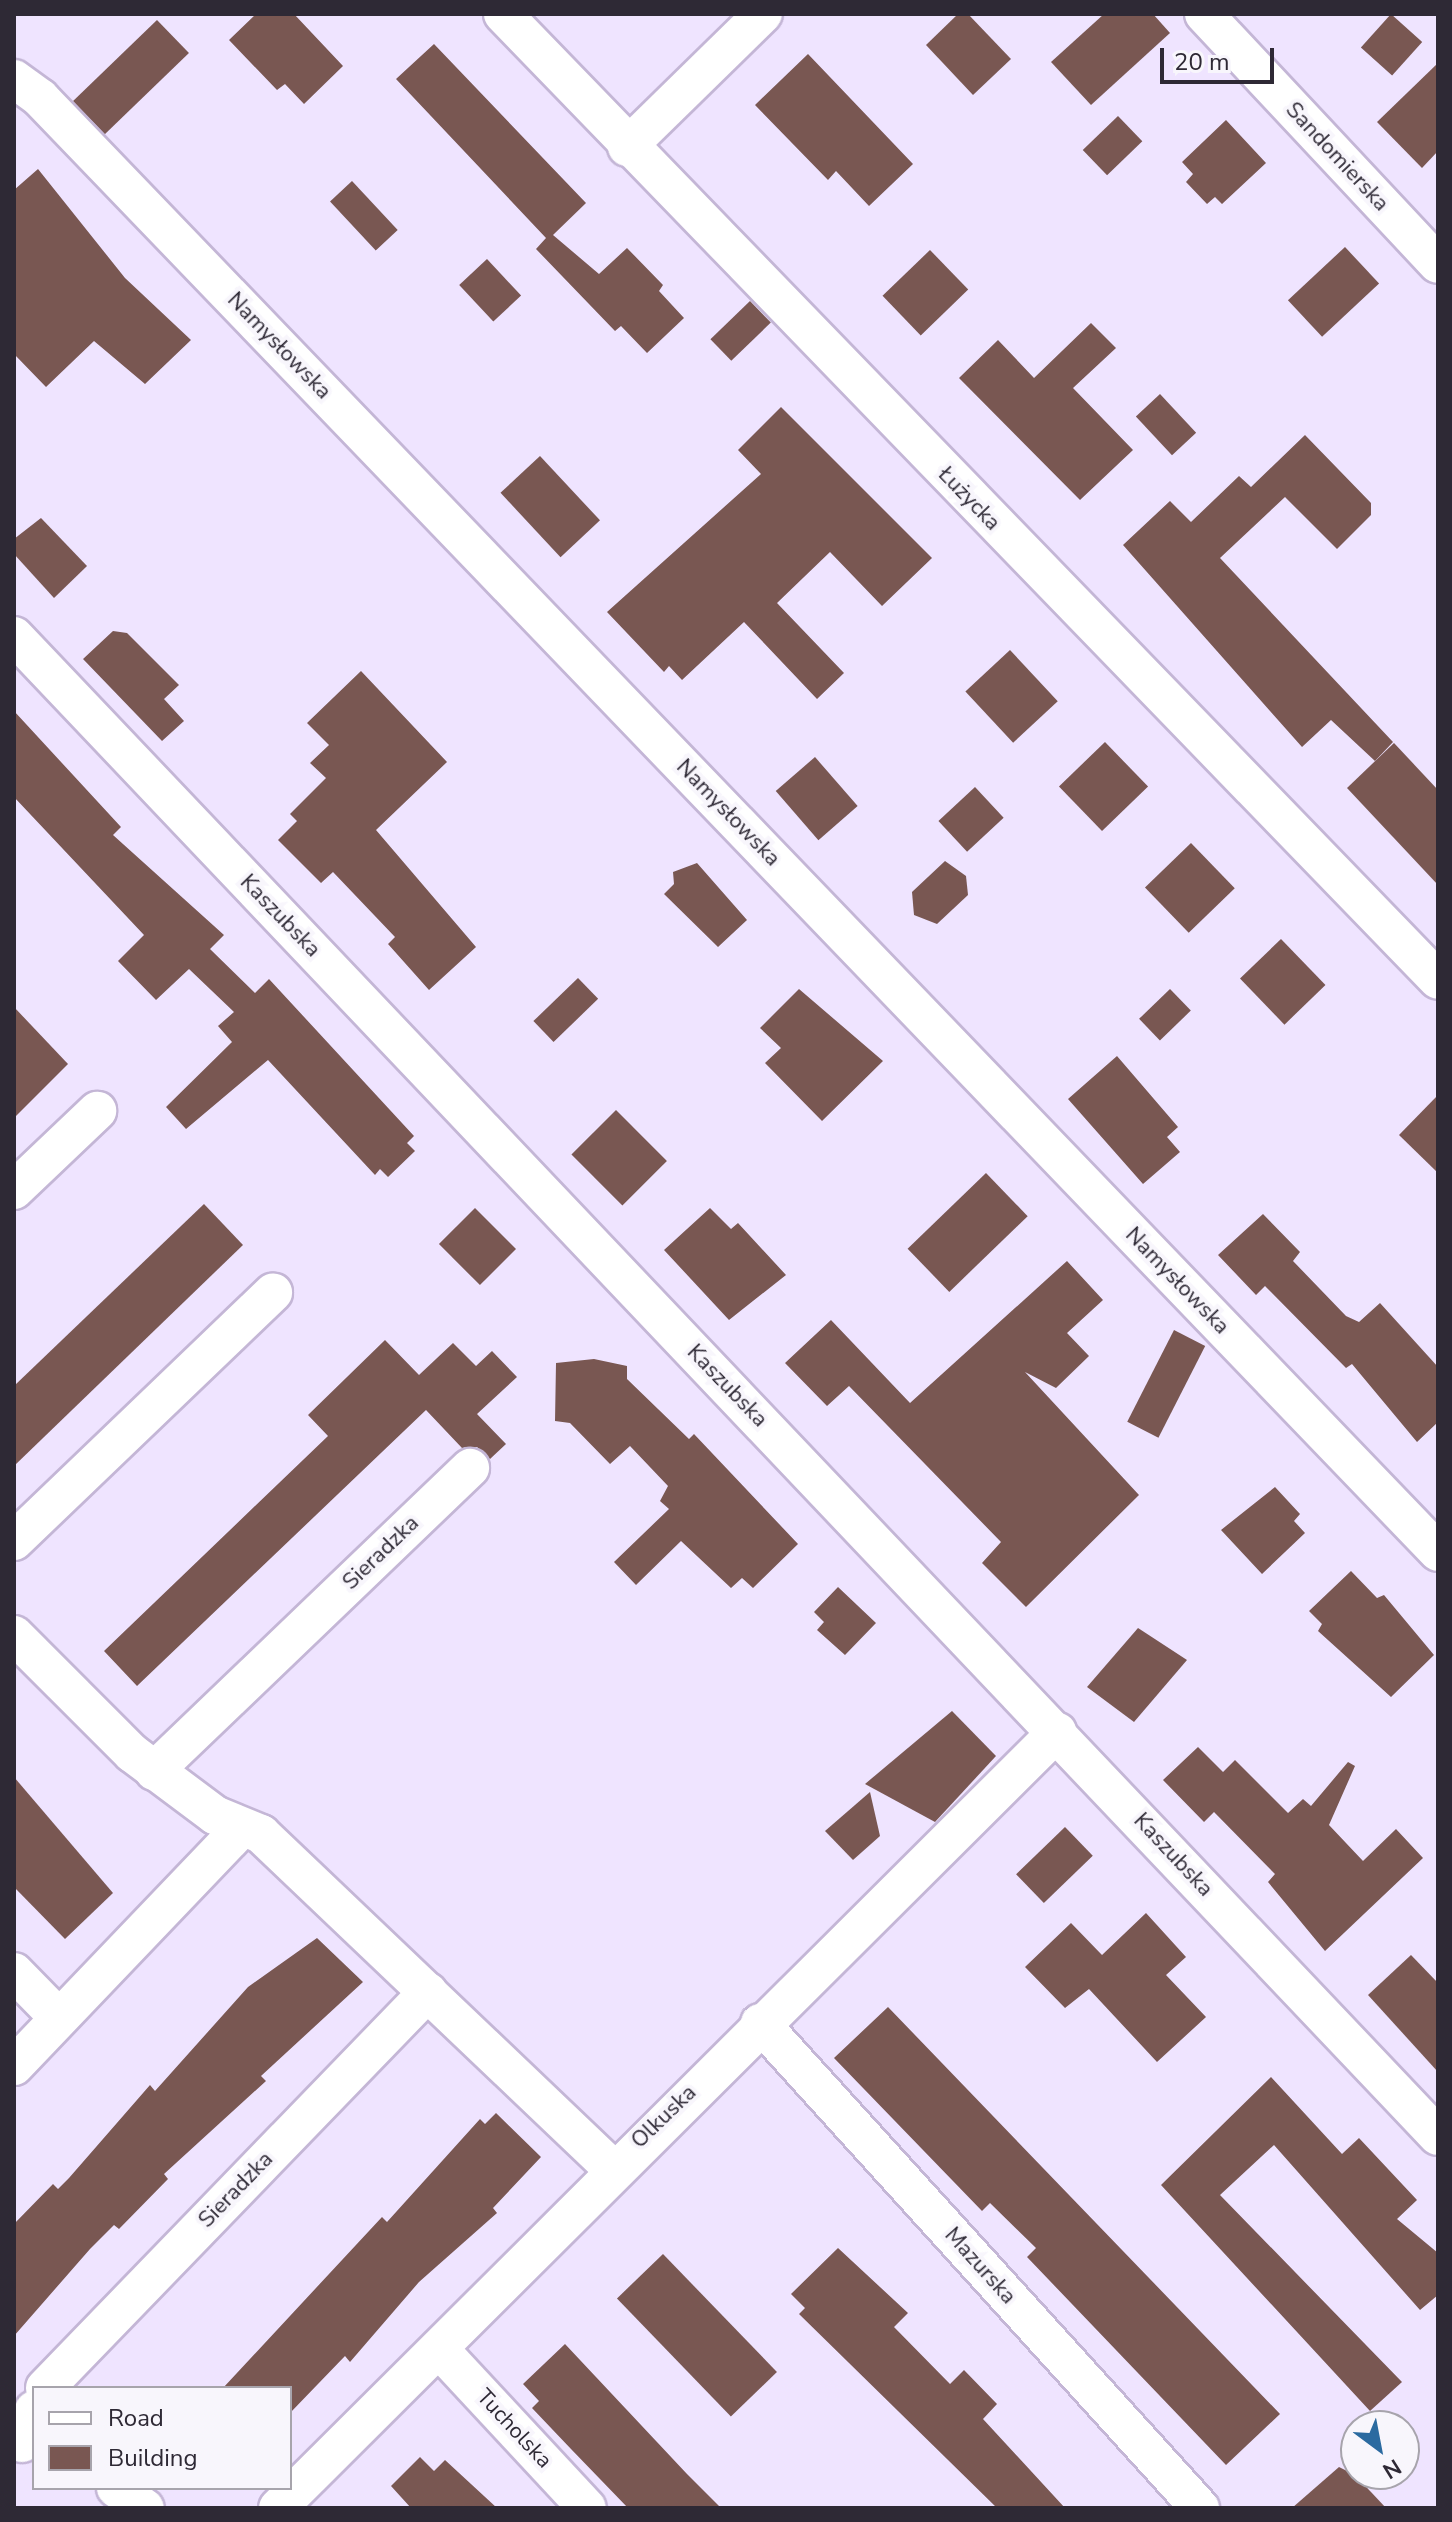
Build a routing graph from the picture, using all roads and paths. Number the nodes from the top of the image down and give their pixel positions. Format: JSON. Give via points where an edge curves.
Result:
{"nodes":[{"id":1,"x":503,"y":14,"type":"edge"},
{"id":2,"x":763,"y":14,"type":"edge"},
{"id":3,"x":1204,"y":14,"type":"edge"},
{"id":4,"x":14,"y":79,"type":"edge"},
{"id":5,"x":627,"y":147,"type":"junction"},
{"id":6,"x":1438,"y":264,"type":"edge"},
{"id":7,"x":14,"y":636,"type":"edge"},
{"id":8,"x":1438,"y":980,"type":"edge"},
{"id":9,"x":97,"y":1111,"type":"dead end"},
{"id":10,"x":14,"y":1190,"type":"edge"},
{"id":11,"x":273,"y":1293,"type":"dead end"},
{"id":12,"x":470,"y":1468,"type":"dead end"},
{"id":13,"x":14,"y":1541,"type":"edge"},
{"id":14,"x":1438,"y":1552,"type":"edge"},
{"id":15,"x":14,"y":1635,"type":"edge"},
{"id":16,"x":1057,"y":1732,"type":"junction"},
{"id":17,"x":154,"y":1771,"type":"junction"},
{"id":18,"x":242,"y":1827,"type":"junction"},
{"id":19,"x":14,"y":1972,"type":"edge"},
{"id":20,"x":428,"y":1992,"type":"junction"},
{"id":21,"x":59,"y":2018,"type":"junction"},
{"id":22,"x":760,"y":2023,"type":"junction"},
{"id":23,"x":14,"y":2066,"type":"edge"},
{"id":24,"x":1438,"y":2136,"type":"edge"},
{"id":25,"x":612,"y":2168,"type":"junction"},
{"id":26,"x":441,"y":2351,"type":"junction"},
{"id":27,"x":47,"y":2386,"type":"edge"},
{"id":28,"x":119,"y":2490,"type":"edge"},
{"id":29,"x":145,"y":2508,"type":"edge"},
{"id":30,"x":278,"y":2508,"type":"edge"},
{"id":31,"x":587,"y":2508,"type":"edge"},
{"id":32,"x":1200,"y":2508,"type":"edge"}],
"edges":[{"from":1,"to":5,"type":"street","name":"Łużycka"},
{"from":2,"to":5,"type":"street"},
{"from":3,"to":6,"type":"street","name":"Sandomierska"},
{"from":4,"to":14,"type":"street","name":"Namysłowska","via":[[40,98]]},
{"from":5,"to":8,"type":"street","name":"Łużycka"},
{"from":7,"to":16,"type":"street","name":"Kaszubska"},
{"from":9,"to":10,"type":"street"},
{"from":11,"to":13,"type":"street"},
{"from":12,"to":17,"type":"street","name":"Sieradzka"},
{"from":15,"to":17,"type":"street"},
{"from":16,"to":22,"type":"street","name":"Olkuska"},
{"from":16,"to":24,"type":"street","name":"Kaszubska"},
{"from":17,"to":18,"type":"street"},
{"from":18,"to":20,"type":"street","via":[[261,1834]]},
{"from":18,"to":21,"type":"street"},
{"from":19,"to":21,"type":"street"},
{"from":20,"to":25,"type":"street"},
{"from":20,"to":27,"type":"street","name":"Sieradzka"},
{"from":21,"to":23,"type":"street"},
{"from":22,"to":25,"type":"street","name":"Olkuska"},
{"from":22,"to":32,"type":"street","name":"Mazurska"},
{"from":25,"to":26,"type":"street","name":"Olkuska"},
{"from":26,"to":30,"type":"street","name":"Olkuska"},
{"from":26,"to":31,"type":"street","name":"Tucholska"},
{"from":28,"to":29,"type":"street"}]}
